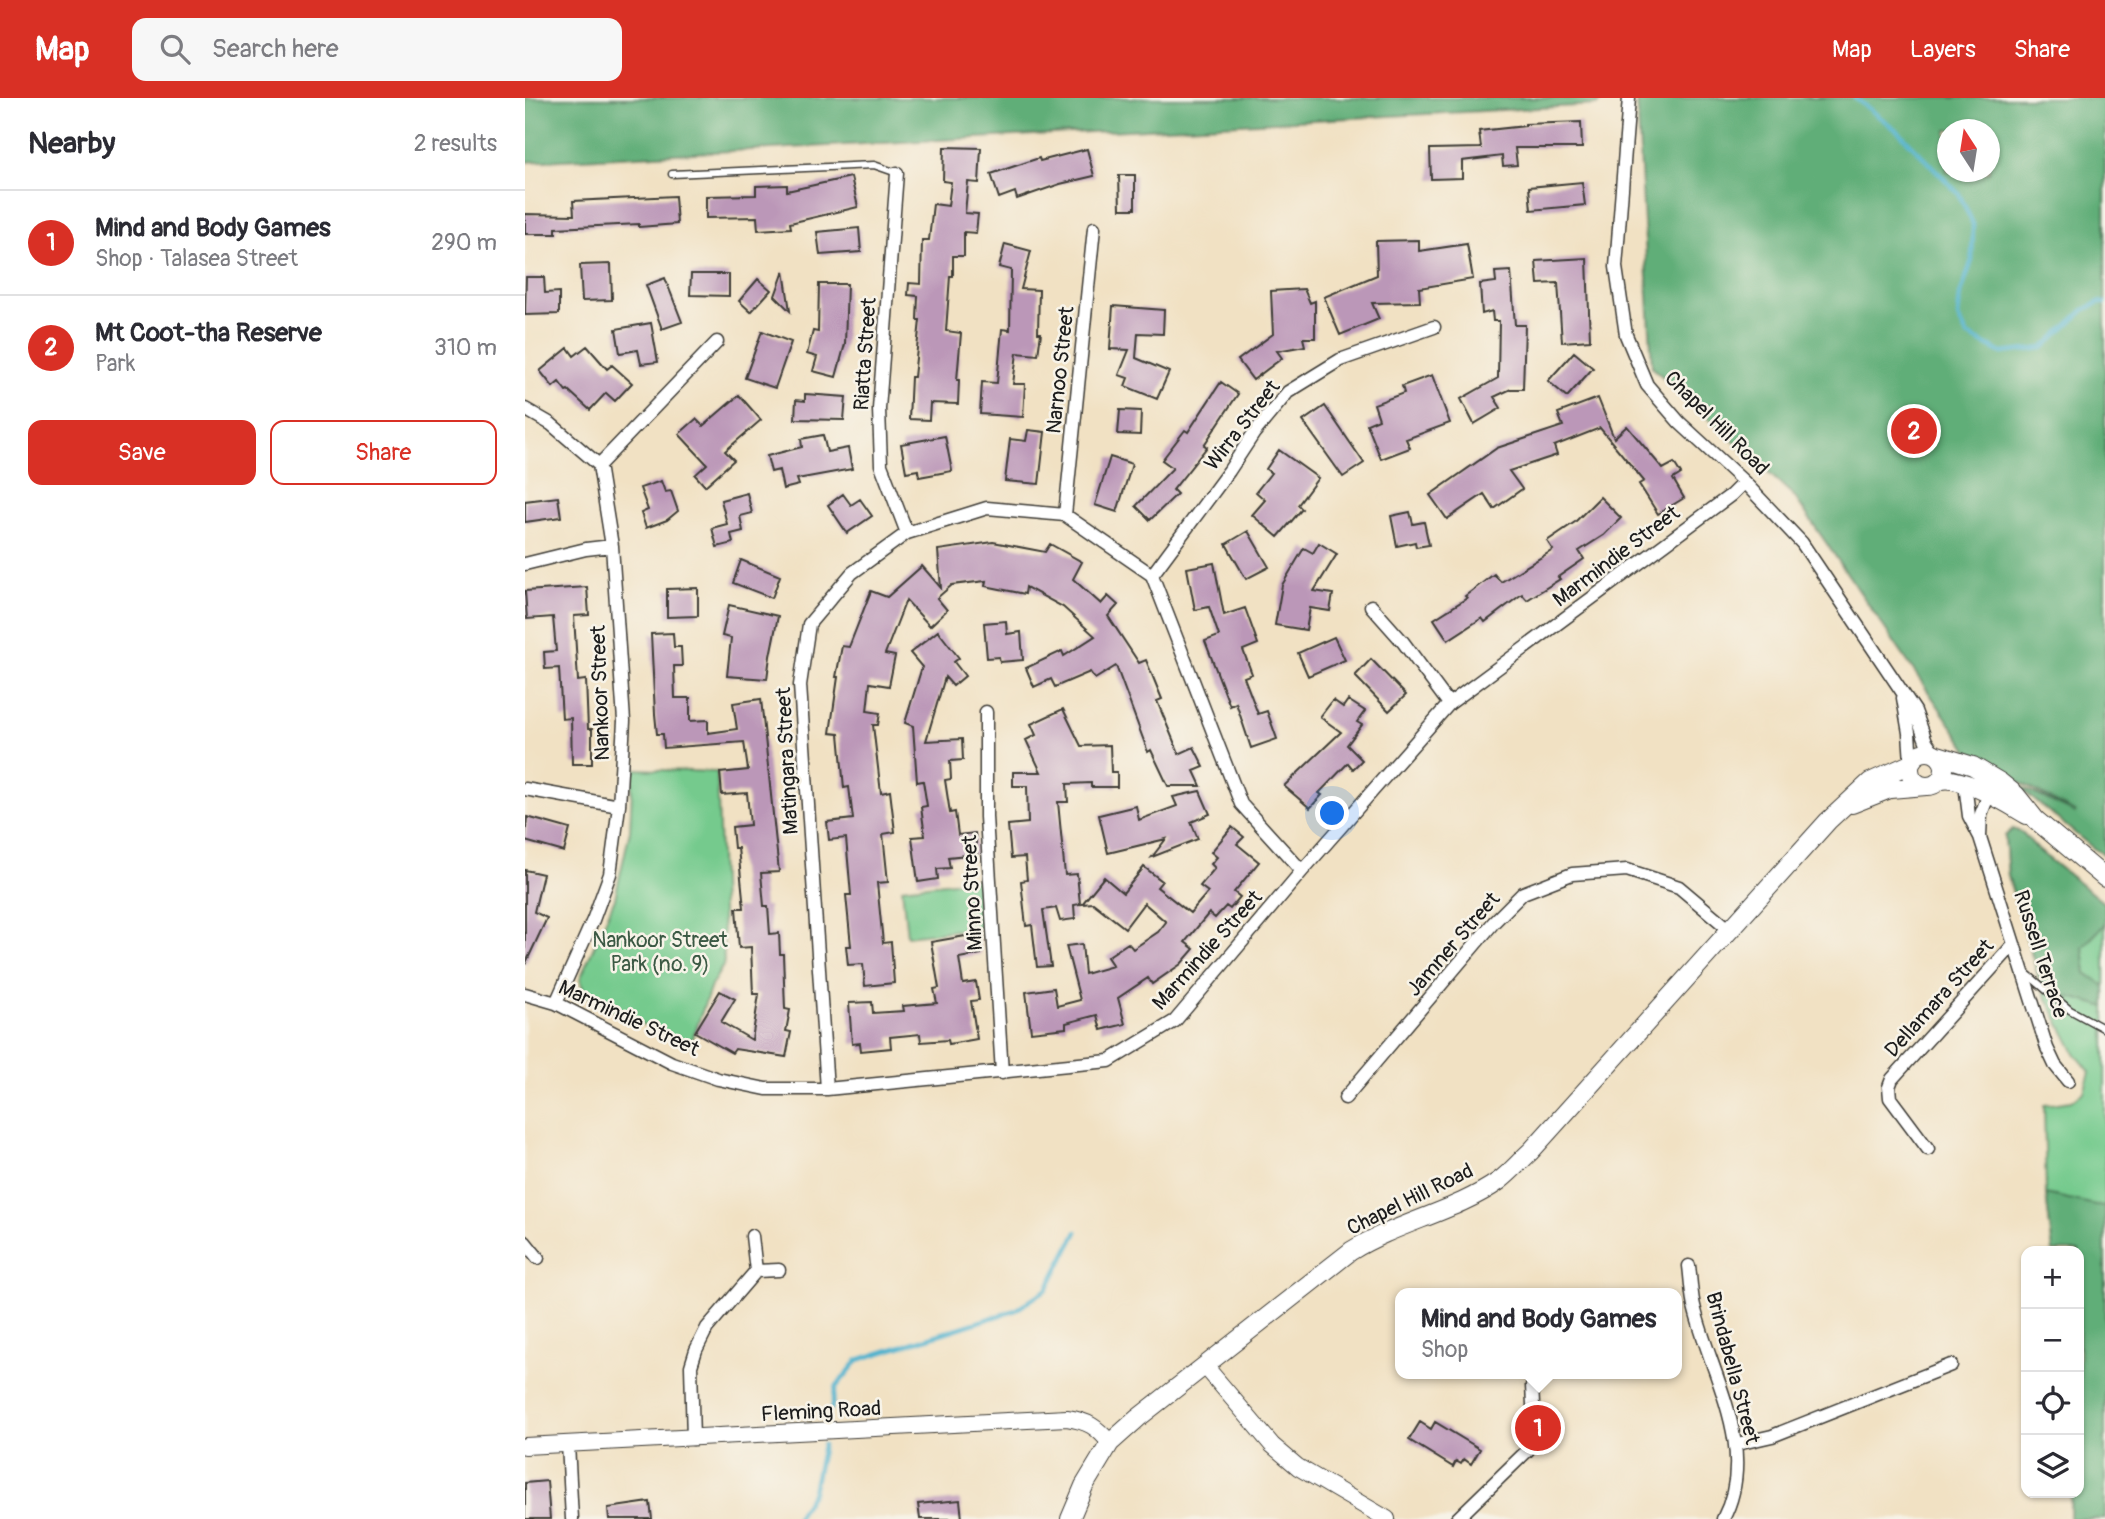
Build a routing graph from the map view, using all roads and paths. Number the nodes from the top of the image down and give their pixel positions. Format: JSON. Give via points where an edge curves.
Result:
{"nodes":[{"id":1,"x":1629,"y":98,"type":"edge"},
{"id":2,"x":897,"y":173,"type":"joint"},
{"id":3,"x":671,"y":174,"type":"dead end"},
{"id":4,"x":1094,"y":228,"type":"dead end"},
{"id":5,"x":1434,"y":327,"type":"dead end"},
{"id":6,"x":717,"y":342,"type":"dead end"},
{"id":7,"x":525,"y":409,"type":"edge"},
{"id":8,"x":599,"y":465,"type":"junction"},
{"id":9,"x":1744,"y":482,"type":"junction"},
{"id":10,"x":1065,"y":515,"type":"junction"},
{"id":11,"x":907,"y":533,"type":"junction"},
{"id":12,"x":612,"y":545,"type":"junction"},
{"id":13,"x":525,"y":564,"type":"edge"},
{"id":14,"x":1152,"y":575,"type":"junction"},
{"id":15,"x":1371,"y":606,"type":"dead end"},
{"id":16,"x":1902,"y":695,"type":"junction"},
{"id":17,"x":1449,"y":704,"type":"junction"},
{"id":18,"x":986,"y":712,"type":"dead end"},
{"id":19,"x":1936,"y":755,"type":"junction"},
{"id":20,"x":1910,"y":763,"type":"junction"},
{"id":21,"x":1967,"y":764,"type":"junction"},
{"id":22,"x":1932,"y":784,"type":"junction"},
{"id":23,"x":1965,"y":784,"type":"junction"},
{"id":24,"x":525,"y":789,"type":"edge"},
{"id":25,"x":1989,"y":794,"type":"junction"},
{"id":26,"x":619,"y":806,"type":"junction"},
{"id":27,"x":1842,"y":808,"type":"junction"},
{"id":28,"x":2036,"y":820,"type":"junction"},
{"id":29,"x":1980,"y":837,"type":"junction"},
{"id":30,"x":1302,"y":871,"type":"junction"},
{"id":31,"x":2105,"y":878,"type":"edge"},
{"id":32,"x":1730,"y":930,"type":"junction"},
{"id":33,"x":2014,"y":944,"type":"junction"},
{"id":34,"x":2022,"y":969,"type":"junction"},
{"id":35,"x":525,"y":994,"type":"edge"},
{"id":36,"x":556,"y":1003,"type":"junction"},
{"id":37,"x":2105,"y":1029,"type":"edge"},
{"id":38,"x":1002,"y":1073,"type":"junction"},
{"id":39,"x":2068,"y":1081,"type":"dead end"},
{"id":40,"x":827,"y":1089,"type":"junction"},
{"id":41,"x":1345,"y":1098,"type":"dead end"},
{"id":42,"x":1928,"y":1149,"type":"dead end"},
{"id":43,"x":751,"y":1236,"type":"dead end"},
{"id":44,"x":525,"y":1242,"type":"edge"},
{"id":45,"x":538,"y":1258,"type":"dead end"},
{"id":46,"x":1689,"y":1266,"type":"dead end"},
{"id":47,"x":779,"y":1270,"type":"dead end"},
{"id":48,"x":756,"y":1271,"type":"junction"},
{"id":49,"x":1951,"y":1365,"type":"dead end"},
{"id":50,"x":1205,"y":1366,"type":"junction"},
{"id":51,"x":1532,"y":1385,"type":"dead end"},
{"id":52,"x":693,"y":1439,"type":"junction"},
{"id":53,"x":1110,"y":1443,"type":"junction"},
{"id":54,"x":568,"y":1444,"type":"junction"},
{"id":55,"x":1737,"y":1444,"type":"junction"},
{"id":56,"x":525,"y":1446,"type":"edge"},
{"id":57,"x":572,"y":1519,"type":"edge"},
{"id":58,"x":1070,"y":1519,"type":"edge"},
{"id":59,"x":1387,"y":1519,"type":"edge"},
{"id":60,"x":1457,"y":1519,"type":"edge"},
{"id":61,"x":1723,"y":1519,"type":"edge"}],
"edges":[{"from":1,"to":9,"type":"street","name":"Chapel Hill Road","via":[[1616,267],[1626,335],[1647,385],[1679,422]]},
{"from":2,"to":3,"type":"lane","via":[[874,165]]},
{"from":2,"to":11,"type":"street","name":"Riatta Street","via":[[879,410],[881,465]]},
{"from":4,"to":10,"type":"street","name":"Narnoo Street"},
{"from":5,"to":14,"type":"street","name":"Wirra Street","via":[[1340,360],[1288,391]]},
{"from":6,"to":8,"type":"street"},
{"from":7,"to":8,"type":"street","via":[[551,424]]},
{"from":8,"to":12,"type":"street","name":"Nankoor Street"},
{"from":9,"to":16,"type":"street","name":"Chapel Hill Road","via":[[1802,543]]},
{"from":9,"to":17,"type":"street","name":"Marmindie Street"},
{"from":10,"to":11,"type":"street","name":"Matingara Street","via":[[987,508]]},
{"from":10,"to":14,"type":"street","name":"Matingara Street"},
{"from":11,"to":40,"type":"street","name":"Matingara Street","via":[[852,573],[809,624],[800,685]]},
{"from":12,"to":13,"type":"street"},
{"from":12,"to":26,"type":"street","name":"Nankoor Street","via":[[624,720]]},
{"from":14,"to":30,"type":"street","via":[[1241,804]]},
{"from":15,"to":17,"type":"street"},
{"from":16,"to":19,"type":"street","name":"Chapel Hill Road"},
{"from":16,"to":20,"type":"street","name":"Chapel Hill Road"},
{"from":17,"to":30,"type":"street","name":"Marmindie Street"},
{"from":18,"to":38,"type":"street","name":"Minno Street","via":[[986,817]]},
{"from":19,"to":20,"type":"main road","via":[[1921,752]]},
{"from":19,"to":21,"type":"main road"},
{"from":19,"to":22,"type":"main road","via":[[1944,769]]},
{"from":20,"to":22,"type":"main road","via":[[1912,778]]},
{"from":20,"to":27,"type":"main road","name":"Chapel Hill Road","via":[[1870,782]]},
{"from":21,"to":25,"type":"main road","via":[[1986,781]]},
{"from":21,"to":28,"type":"main road","via":[[2006,786]]},
{"from":22,"to":23,"type":"main road","via":[[1947,779]]},
{"from":22,"to":27,"type":"main road","name":"Chapel Hill Road","via":[[1890,789]]},
{"from":23,"to":25,"type":"main road"},
{"from":23,"to":29,"type":"street","name":"Russell Terrace","via":[[1969,816]]},
{"from":24,"to":26,"type":"street"},
{"from":25,"to":28,"type":"main road"},
{"from":25,"to":29,"type":"street","name":"Russell Terrace","via":[[1981,814]]},
{"from":26,"to":36,"type":"street","name":"Nankoor Street","via":[[610,874]]},
{"from":27,"to":32,"type":"main road","name":"Chapel Hill Road"},
{"from":28,"to":31,"type":"main road"},
{"from":29,"to":33,"type":"street","name":"Russell Terrace"},
{"from":30,"to":38,"type":"street","name":"Marmindie Street","via":[[1175,1021],[1109,1061]]},
{"from":32,"to":41,"type":"street","name":"Jamner Street","via":[[1679,887],[1627,870],[1572,874],[1523,893]]},
{"from":32,"to":50,"type":"main road","name":"Chapel Hill Road","via":[[1531,1152],[1499,1181],[1351,1251]]},
{"from":33,"to":34,"type":"street","name":"Russell Terrace"},
{"from":33,"to":42,"type":"street","name":"Dellamara Street","via":[[1892,1079],[1890,1098]]},
{"from":34,"to":37,"type":"lane","via":[[2070,1010]]},
{"from":34,"to":39,"type":"street","name":"Russell Terrace","via":[[2052,1060]]},
{"from":35,"to":36,"type":"street","name":"Marmindie Street"},
{"from":36,"to":40,"type":"street","name":"Marmindie Street","via":[[672,1063],[718,1079],[766,1089]]},
{"from":38,"to":40,"type":"street","name":"Marmindie Street"},
{"from":43,"to":48,"type":"street"},
{"from":44,"to":45,"type":"street"},
{"from":46,"to":55,"type":"street","name":"Brindabella Street","via":[[1694,1308]]},
{"from":47,"to":48,"type":"street"},
{"from":48,"to":52,"type":"street","via":[[707,1328],[696,1350],[691,1366]]},
{"from":49,"to":55,"type":"street","via":[[1772,1436]]},
{"from":50,"to":53,"type":"main road","name":"Chapel Hill Road"},
{"from":50,"to":59,"type":"street","via":[[1272,1445],[1299,1467]]},
{"from":51,"to":60,"type":"street","via":[[1534,1423],[1528,1450]]},
{"from":52,"to":53,"type":"street","name":"Fleming Road","via":[[1067,1418],[1084,1420]]},
{"from":52,"to":54,"type":"street","name":"Fleming Road"},
{"from":53,"to":58,"type":"main road","name":"Chapel Hill Road"},
{"from":54,"to":56,"type":"street","name":"Fleming Road"},
{"from":54,"to":57,"type":"street"},
{"from":55,"to":61,"type":"street","name":"Brindabella Street","via":[[1732,1503]]}]}
